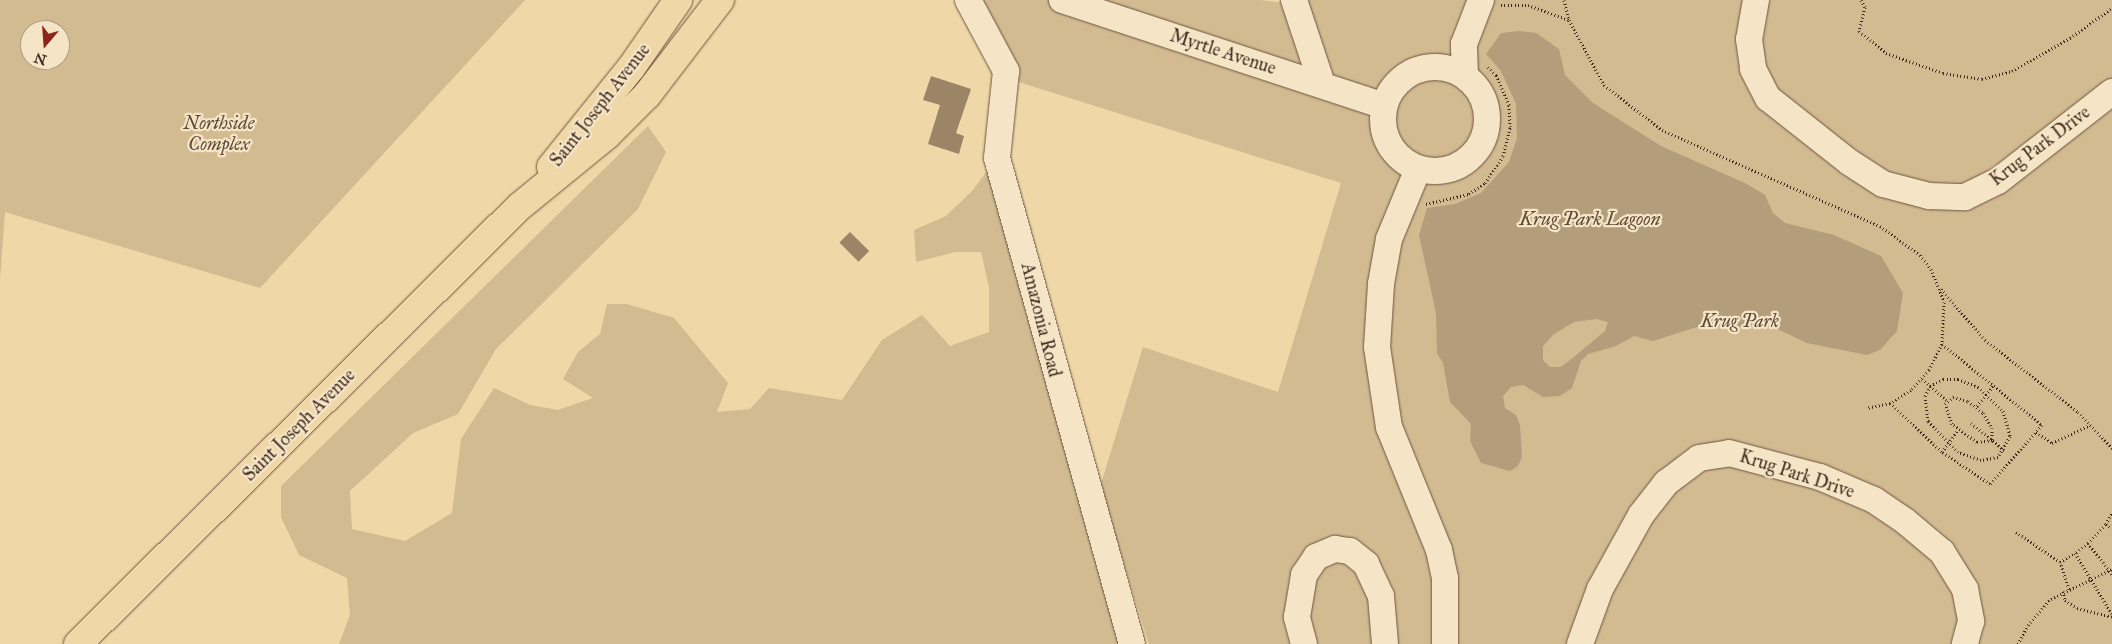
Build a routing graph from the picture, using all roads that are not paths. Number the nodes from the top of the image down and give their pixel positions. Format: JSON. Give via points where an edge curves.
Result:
{"nodes":[{"id":1,"x":678,"y":0,"type":"edge"},
{"id":2,"x":720,"y":0,"type":"edge"},
{"id":3,"x":968,"y":0,"type":"edge"},
{"id":4,"x":1062,"y":0,"type":"edge"},
{"id":5,"x":1294,"y":0,"type":"edge"},
{"id":6,"x":1756,"y":0,"type":"edge"},
{"id":7,"x":1490,"y":2,"type":"edge"},
{"id":8,"x":1474,"y":69,"type":"junction"},
{"id":9,"x":1322,"y":84,"type":"junction"},
{"id":10,"x":2112,"y":92,"type":"edge"},
{"id":11,"x":1384,"y":106,"type":"junction"},
{"id":12,"x":1418,"y":169,"type":"junction"},
{"id":13,"x":519,"y":207,"type":"junction"},
{"id":14,"x":78,"y":644,"type":"edge"},
{"id":15,"x":1132,"y":644,"type":"edge"},
{"id":16,"x":1304,"y":644,"type":"edge"},
{"id":17,"x":1385,"y":644,"type":"edge"},
{"id":18,"x":1445,"y":644,"type":"edge"},
{"id":19,"x":1580,"y":644,"type":"edge"},
{"id":20,"x":1965,"y":644,"type":"edge"}],
"edges":[{"from":1,"to":13,"type":"main road","name":"Saint Joseph Avenue","via":[[632,68]]},
{"from":2,"to":13,"type":"main road","name":"Saint Joseph Avenue","via":[[647,95],[607,136]]},
{"from":3,"to":15,"type":"street","name":"Amazonia Road","via":[[1006,71],[997,158]]},
{"from":4,"to":9,"type":"street","name":"Myrtle Avenue"},
{"from":5,"to":9,"type":"street"},
{"from":6,"to":10,"type":"street","name":"Krug Park Drive","via":[[1749,39],[1753,68],[1768,98],[1849,162],[1883,184],[1930,196],[1965,197],[1998,181]]},
{"from":7,"to":8,"type":"street","via":[[1464,44]]},
{"from":8,"to":11,"type":"street","via":[[1426,67],[1392,88]]},
{"from":8,"to":12,"type":"street","via":[[1484,99],[1487,129],[1482,143],[1462,164],[1433,172]]},
{"from":9,"to":11,"type":"street","name":"Myrtle Avenue"},
{"from":11,"to":12,"type":"street","via":[[1383,126],[1389,144],[1401,159]]},
{"from":12,"to":18,"type":"street","via":[[1389,239],[1381,284],[1377,347],[1389,427],[1439,550],[1446,578]]},
{"from":13,"to":14,"type":"main road","name":"Saint Joseph Avenue"},
{"from":16,"to":17,"type":"street","via":[[1297,617],[1304,575],[1316,557],[1335,550],[1350,551],[1366,564],[1381,596]]},
{"from":19,"to":20,"type":"street","name":"Krug Park Drive","via":[[1604,581],[1641,515],[1666,483],[1699,458],[1729,453],[1820,478],[1874,500],[1905,521],[1942,552],[1965,589],[1971,621]]}]}
